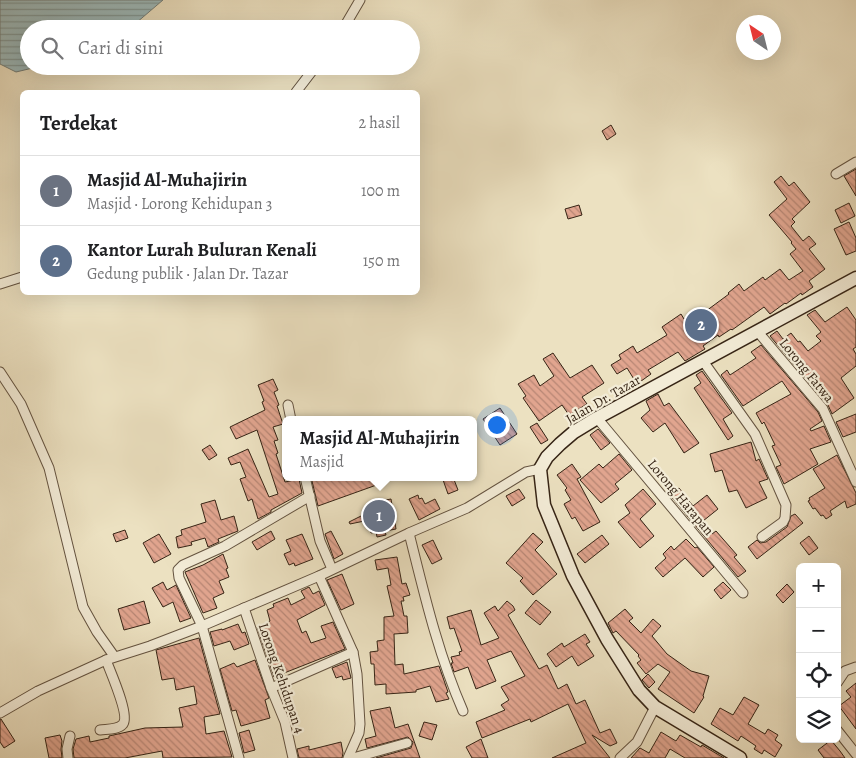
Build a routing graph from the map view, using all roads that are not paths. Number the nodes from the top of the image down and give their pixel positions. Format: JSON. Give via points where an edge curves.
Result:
{"nodes":[{"id":1,"x":360,"y":0,"type":"edge"},
{"id":2,"x":349,"y":20,"type":"edge"},
{"id":3,"x":309,"y":75,"type":"edge"},
{"id":4,"x":298,"y":90,"type":"edge"},
{"id":5,"x":856,"y":162,"type":"edge"},
{"id":6,"x":836,"y":174,"type":"dead end"},
{"id":7,"x":856,"y":278,"type":"edge"},
{"id":8,"x":20,"y":279,"type":"edge"},
{"id":9,"x":0,"y":284,"type":"edge"},
{"id":10,"x":758,"y":332,"type":"junction"},
{"id":11,"x":703,"y":361,"type":"junction"},
{"id":12,"x":0,"y":372,"type":"edge"},
{"id":13,"x":288,"y":405,"type":"dead end"},
{"id":14,"x":291,"y":416,"type":"edge"},
{"id":15,"x":597,"y":418,"type":"junction"},
{"id":16,"x":540,"y":469,"type":"junction"},
{"id":17,"x":306,"y":481,"type":"edge"},
{"id":18,"x":856,"y":482,"type":"edge"},
{"id":19,"x":310,"y":496,"type":"junction"},
{"id":20,"x":409,"y":533,"type":"junction"},
{"id":21,"x":762,"y":537,"type":"dead end"},
{"id":22,"x":332,"y":569,"type":"junction"},
{"id":23,"x":320,"y":576,"type":"junction"},
{"id":24,"x":743,"y":593,"type":"dead end"},
{"id":25,"x":244,"y":608,"type":"junction"},
{"id":26,"x":202,"y":626,"type":"junction"},
{"id":27,"x":353,"y":652,"type":"junction"},
{"id":28,"x":110,"y":658,"type":"junction"},
{"id":29,"x":856,"y":668,"type":"edge"},
{"id":30,"x":841,"y":677,"type":"edge"},
{"id":31,"x":271,"y":688,"type":"junction"},
{"id":32,"x":655,"y":707,"type":"junction"},
{"id":33,"x":463,"y":711,"type":"dead end"},
{"id":34,"x":0,"y":713,"type":"edge"},
{"id":35,"x":100,"y":730,"type":"dead end"},
{"id":36,"x":841,"y":735,"type":"edge"},
{"id":37,"x":70,"y":736,"type":"dead end"},
{"id":38,"x":407,"y":743,"type":"dead end"},
{"id":39,"x":856,"y":754,"type":"edge"},
{"id":40,"x":68,"y":758,"type":"edge"},
{"id":41,"x":239,"y":758,"type":"edge"},
{"id":42,"x":293,"y":758,"type":"edge"},
{"id":43,"x":348,"y":758,"type":"edge"},
{"id":44,"x":353,"y":758,"type":"edge"},
{"id":45,"x":620,"y":758,"type":"edge"},
{"id":46,"x":740,"y":758,"type":"edge"}],
"edges":[{"from":1,"to":2,"type":"street"},
{"from":3,"to":4,"type":"street"},
{"from":5,"to":6,"type":"street"},
{"from":7,"to":10,"type":"street","name":"Jalan Dr. Tazar"},
{"from":8,"to":9,"type":"street"},
{"from":10,"to":11,"type":"street","name":"Jalan Dr. Tazar"},
{"from":10,"to":18,"type":"street","name":"Lorong Fatwa","via":[[823,409]]},
{"from":11,"to":15,"type":"street","name":"Jalan Dr. Tazar"},
{"from":11,"to":21,"type":"street","via":[[755,434],[786,505],[786,518]]},
{"from":12,"to":28,"type":"street","via":[[21,404],[50,468],[84,607]]},
{"from":13,"to":14,"type":"street"},
{"from":15,"to":16,"type":"street","name":"Jalan Dr. Tazar","via":[[560,444]]},
{"from":15,"to":24,"type":"street","name":"Lorong Harapan"},
{"from":16,"to":20,"type":"street","via":[[526,472],[468,508]]},
{"from":16,"to":32,"type":"street","via":[[544,505],[573,576],[607,639],[639,690]]},
{"from":17,"to":19,"type":"street"},
{"from":19,"to":22,"type":"street","via":[[320,541]]},
{"from":19,"to":26,"type":"street","via":[[225,546],[180,568],[179,578]]},
{"from":20,"to":22,"type":"street"},
{"from":20,"to":33,"type":"street","via":[[429,615],[449,680]]},
{"from":22,"to":23,"type":"street"},
{"from":23,"to":25,"type":"street"},
{"from":23,"to":27,"type":"street"},
{"from":25,"to":26,"type":"street"},
{"from":25,"to":31,"type":"street","name":"Lorong Kehidupan 4"},
{"from":26,"to":28,"type":"street"},
{"from":26,"to":41,"type":"street"},
{"from":27,"to":31,"type":"street"},
{"from":27,"to":43,"type":"street","via":[[358,674],[360,724]]},
{"from":28,"to":34,"type":"street","via":[[38,691]]},
{"from":28,"to":35,"type":"street","via":[[125,720],[119,727]]},
{"from":29,"to":30,"type":"street","via":[[845,671]]},
{"from":31,"to":42,"type":"street","name":"Lorong Kehidupan 4","via":[[286,722]]},
{"from":32,"to":45,"type":"street","via":[[637,742]]},
{"from":32,"to":46,"type":"street"},
{"from":36,"to":39,"type":"street"},
{"from":37,"to":40,"type":"street"},
{"from":38,"to":44,"type":"street"}]}
